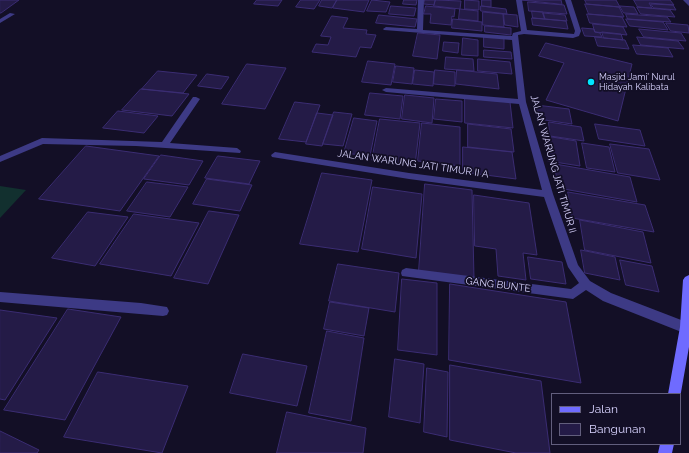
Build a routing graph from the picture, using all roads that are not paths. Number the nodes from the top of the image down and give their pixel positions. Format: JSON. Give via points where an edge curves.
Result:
{"nodes":[{"id":1,"x":421,"y":0,"type":"edge"},
{"id":2,"x":519,"y":0,"type":"edge"},
{"id":3,"x":568,"y":0,"type":"edge"},
{"id":4,"x":686,"y":0,"type":"edge"},
{"id":5,"x":689,"y":4,"type":"edge"},
{"id":6,"x":12,"y":14,"type":"dead end"},
{"id":7,"x":0,"y":22,"type":"edge"},
{"id":8,"x":386,"y":29,"type":"dead end"},
{"id":9,"x":420,"y":31,"type":"junction"},
{"id":10,"x":520,"y":35,"type":"junction"},
{"id":11,"x":386,"y":90,"type":"dead end"},
{"id":12,"x":196,"y":99,"type":"dead end"},
{"id":13,"x":522,"y":102,"type":"junction"},
{"id":14,"x":164,"y":145,"type":"junction"},
{"id":15,"x":237,"y":151,"type":"dead end"},
{"id":16,"x":275,"y":155,"type":"dead end"},
{"id":17,"x":0,"y":159,"type":"edge"},
{"id":18,"x":548,"y":194,"type":"junction"},
{"id":19,"x":406,"y":273,"type":"dead end"},
{"id":20,"x":689,"y":280,"type":"edge"},
{"id":21,"x":586,"y":284,"type":"junction"},
{"id":22,"x":0,"y":297,"type":"edge"},
{"id":23,"x":163,"y":311,"type":"dead end"},
{"id":24,"x":687,"y":328,"type":"edge"},
{"id":25,"x":675,"y":393,"type":"edge"}],
"edges":[{"from":1,"to":9,"type":"street"},
{"from":2,"to":10,"type":"street","name":"JALAN WARUNG JATI TIMUR II"},
{"from":3,"to":10,"type":"street","via":[[577,35]]},
{"from":4,"to":5,"type":"street"},
{"from":6,"to":7,"type":"street"},
{"from":8,"to":9,"type":"street"},
{"from":9,"to":10,"type":"street"},
{"from":10,"to":13,"type":"street","name":"JALAN WARUNG JATI TIMUR II"},
{"from":11,"to":13,"type":"street"},
{"from":12,"to":14,"type":"street"},
{"from":13,"to":18,"type":"street","name":"JALAN WARUNG JATI TIMUR II"},
{"from":14,"to":15,"type":"street"},
{"from":14,"to":17,"type":"street","via":[[42,141]]},
{"from":16,"to":18,"type":"street","name":"JALAN WARUNG JATI TIMUR II A"},
{"from":18,"to":21,"type":"street","name":"JALAN WARUNG JATI TIMUR II","via":[[573,267]]},
{"from":19,"to":21,"type":"street","name":"GANG BUNTE","via":[[573,294]]},
{"from":20,"to":24,"type":"main road"},
{"from":21,"to":24,"type":"street","name":"JALAN WARUNG JATI TIMUR II","via":[[607,297]]},
{"from":22,"to":23,"type":"street"},
{"from":24,"to":25,"type":"main road"}]}
